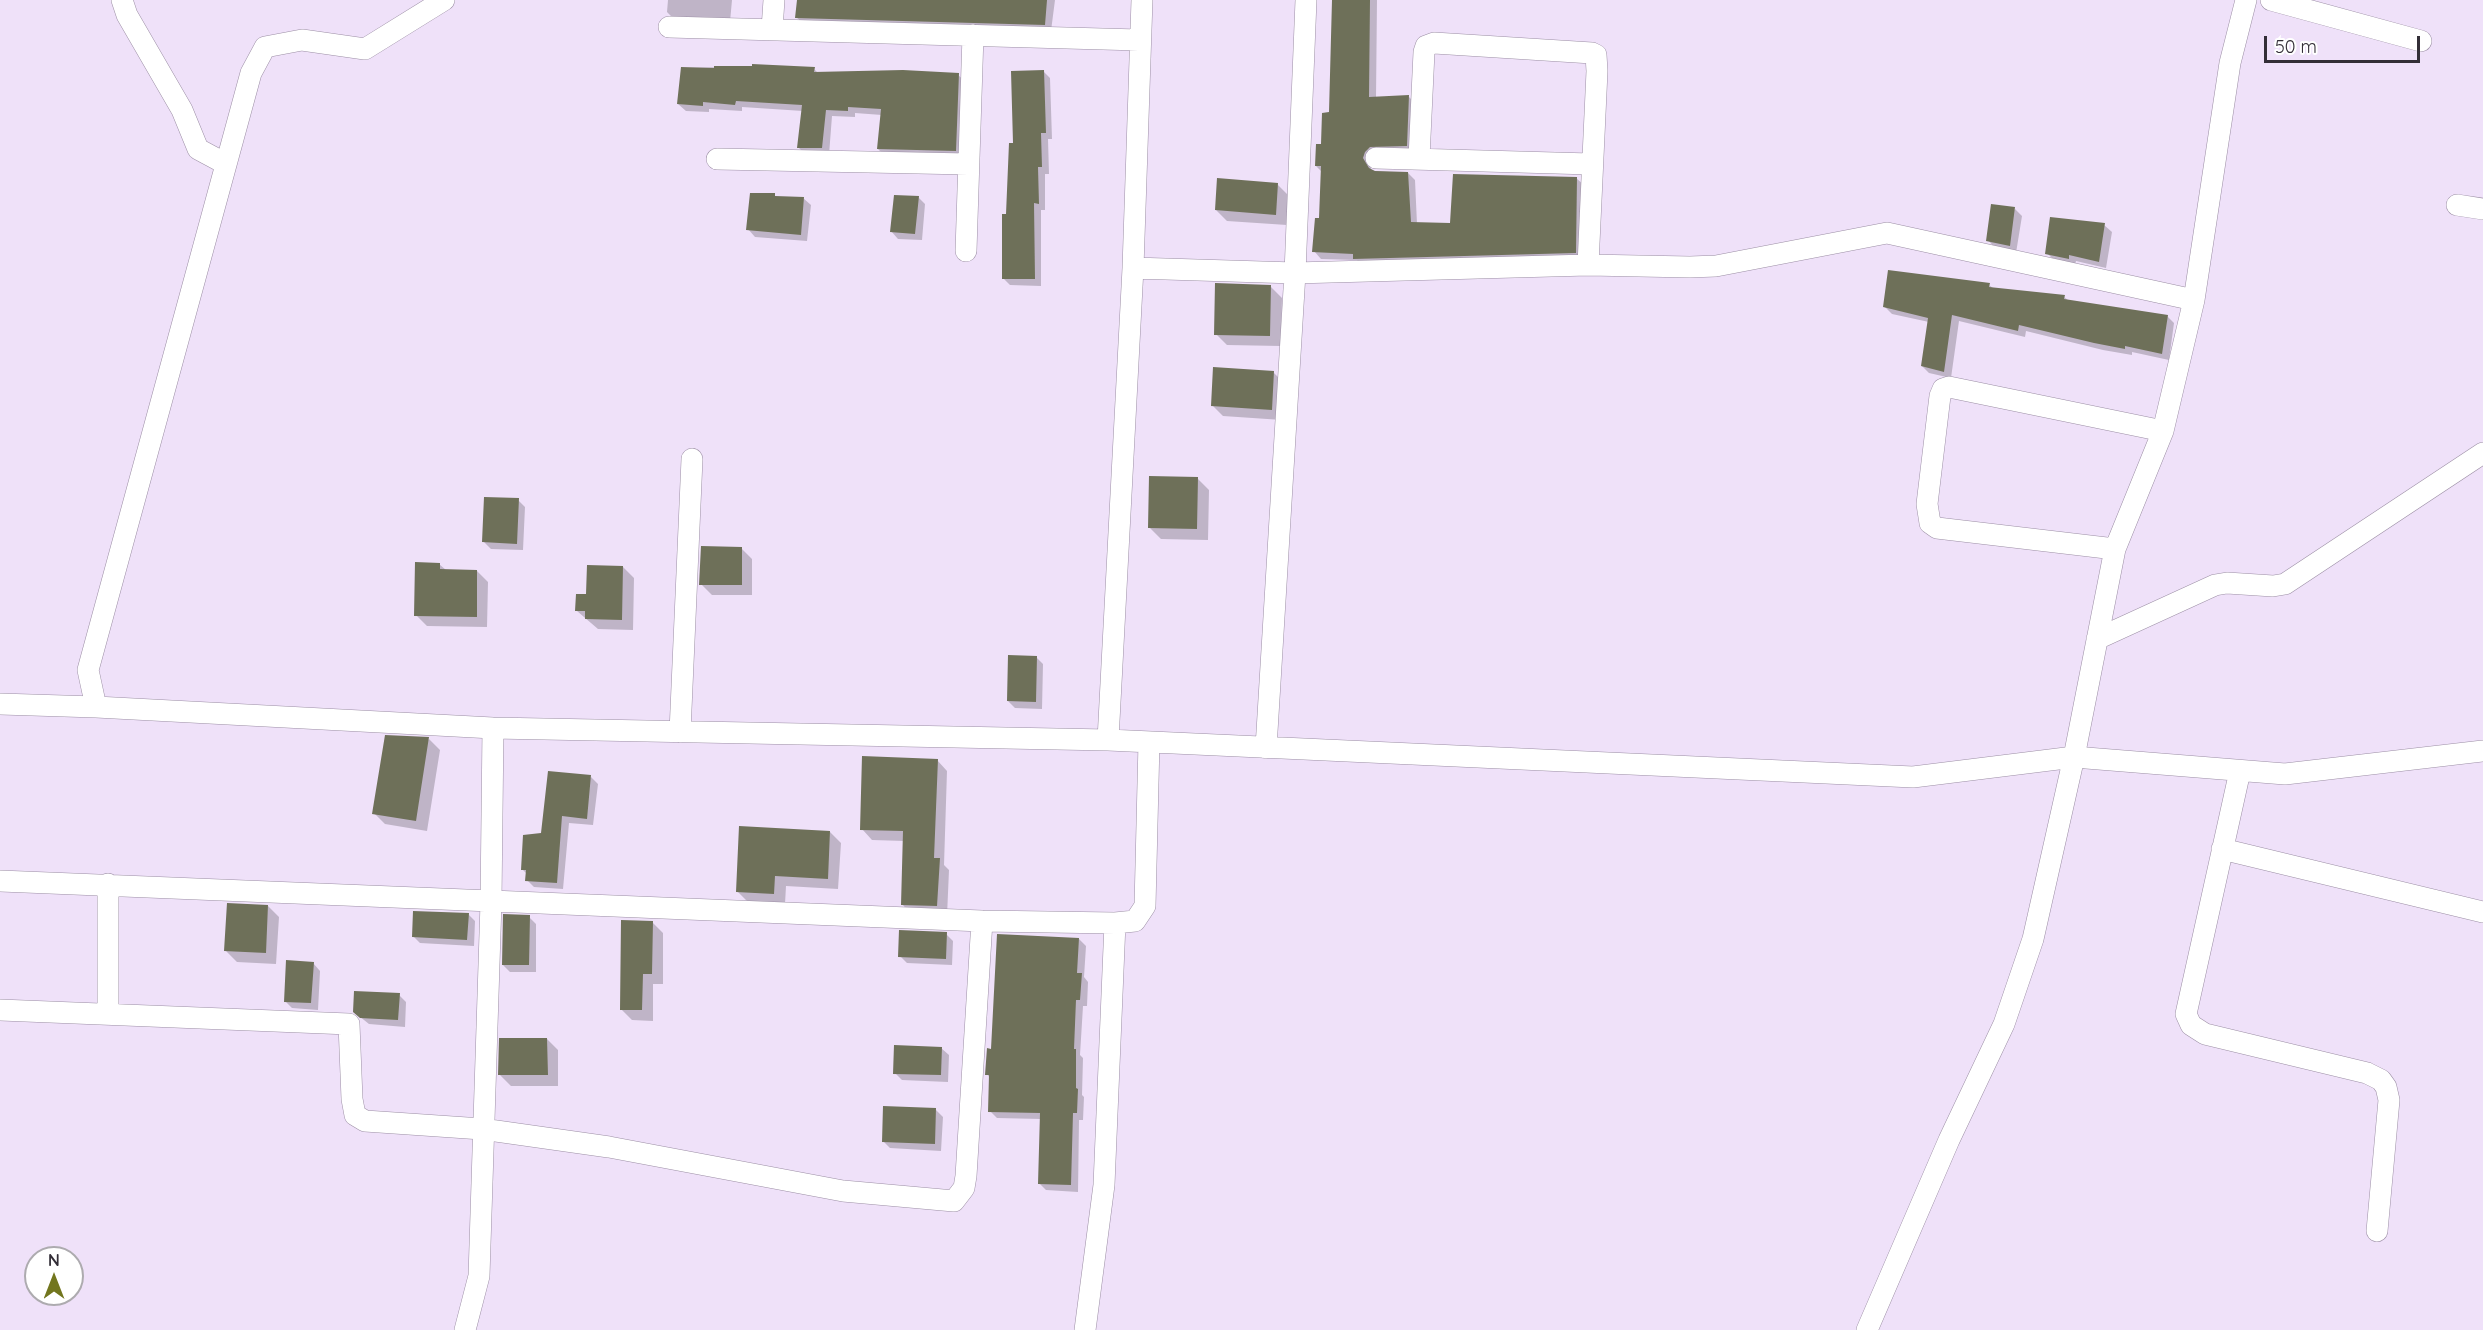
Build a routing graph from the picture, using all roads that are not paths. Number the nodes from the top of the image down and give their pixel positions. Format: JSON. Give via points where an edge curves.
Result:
{"nodes":[{"id":1,"x":122,"y":0,"type":"edge"},
{"id":2,"x":444,"y":0,"type":"edge"},
{"id":3,"x":774,"y":0,"type":"edge"},
{"id":4,"x":1142,"y":0,"type":"edge"},
{"id":5,"x":1306,"y":0,"type":"edge"},
{"id":6,"x":2246,"y":0,"type":"edge"},
{"id":7,"x":2271,"y":0,"type":"edge"},
{"id":8,"x":669,"y":27,"type":"dead end"},
{"id":9,"x":772,"y":29,"type":"junction"},
{"id":10,"x":974,"y":35,"type":"junction"},
{"id":11,"x":1139,"y":40,"type":"junction"},
{"id":12,"x":2421,"y":41,"type":"dead end"},
{"id":13,"x":1419,"y":158,"type":"junction"},
{"id":14,"x":717,"y":159,"type":"dead end"},
{"id":15,"x":1376,"y":159,"type":"dead end"},
{"id":16,"x":226,"y":164,"type":"junction"},
{"id":17,"x":968,"y":164,"type":"junction"},
{"id":18,"x":1591,"y":164,"type":"junction"},
{"id":19,"x":2457,"y":205,"type":"dead end"},
{"id":20,"x":2483,"y":209,"type":"edge"},
{"id":21,"x":966,"y":251,"type":"dead end"},
{"id":22,"x":1587,"y":265,"type":"junction"},
{"id":23,"x":1133,"y":268,"type":"junction"},
{"id":24,"x":1295,"y":273,"type":"junction"},
{"id":25,"x":2194,"y":300,"type":"junction"},
{"id":26,"x":2163,"y":431,"type":"junction"},
{"id":27,"x":2483,"y":453,"type":"edge"},
{"id":28,"x":692,"y":459,"type":"dead end"},
{"id":29,"x":2115,"y":549,"type":"junction"},
{"id":30,"x":2097,"y":639,"type":"junction"},
{"id":31,"x":0,"y":704,"type":"edge"},
{"id":32,"x":96,"y":707,"type":"junction"},
{"id":33,"x":493,"y":728,"type":"junction"},
{"id":34,"x":680,"y":732,"type":"junction"},
{"id":35,"x":1108,"y":740,"type":"junction"},
{"id":36,"x":1149,"y":742,"type":"junction"},
{"id":37,"x":1266,"y":748,"type":"junction"},
{"id":38,"x":2483,"y":751,"type":"edge"},
{"id":39,"x":2074,"y":756,"type":"junction"},
{"id":40,"x":2240,"y":771,"type":"junction"},
{"id":41,"x":2222,"y":849,"type":"junction"},
{"id":42,"x":0,"y":881,"type":"edge"},
{"id":43,"x":108,"y":884,"type":"junction"},
{"id":44,"x":491,"y":902,"type":"junction"},
{"id":45,"x":2483,"y":912,"type":"edge"},
{"id":46,"x":982,"y":921,"type":"junction"},
{"id":47,"x":1116,"y":923,"type":"junction"},
{"id":48,"x":0,"y":1010,"type":"edge"},
{"id":49,"x":108,"y":1014,"type":"junction"},
{"id":50,"x":482,"y":1129,"type":"junction"},
{"id":51,"x":2377,"y":1231,"type":"dead end"},
{"id":52,"x":465,"y":1330,"type":"edge"},
{"id":53,"x":1085,"y":1330,"type":"edge"},
{"id":54,"x":1867,"y":1330,"type":"edge"}],
"edges":[{"from":1,"to":16,"type":"street","via":[[182,110],[198,149]]},
{"from":2,"to":16,"type":"street","via":[[365,49],[302,40],[265,48],[251,73]]},
{"from":3,"to":9,"type":"street"},
{"from":4,"to":11,"type":"street"},
{"from":5,"to":24,"type":"street"},
{"from":6,"to":25,"type":"street","via":[[2230,63]]},
{"from":7,"to":12,"type":"street"},
{"from":8,"to":9,"type":"street"},
{"from":9,"to":10,"type":"street"},
{"from":10,"to":11,"type":"street"},
{"from":10,"to":17,"type":"street"},
{"from":11,"to":23,"type":"street"},
{"from":13,"to":15,"type":"street"},
{"from":13,"to":18,"type":"street"},
{"from":13,"to":18,"type":"street","via":[[1424,52],[1426,46],[1434,43],[1596,55]]},
{"from":14,"to":17,"type":"street"},
{"from":16,"to":32,"type":"street","via":[[88,670]]},
{"from":17,"to":21,"type":"street"},
{"from":18,"to":22,"type":"street"},
{"from":19,"to":20,"type":"street"},
{"from":22,"to":24,"type":"street"},
{"from":22,"to":25,"type":"street","via":[[1716,266],[1887,233]]},
{"from":23,"to":24,"type":"street"},
{"from":23,"to":35,"type":"street"},
{"from":24,"to":37,"type":"street"},
{"from":25,"to":26,"type":"street"},
{"from":26,"to":29,"type":"street"},
{"from":26,"to":29,"type":"street","via":[[1949,387],[1940,396],[1927,504],[1930,523],[1937,528]]},
{"from":27,"to":30,"type":"street","via":[[2285,584],[2215,585]]},
{"from":28,"to":34,"type":"street"},
{"from":29,"to":30,"type":"street"},
{"from":30,"to":39,"type":"street"},
{"from":31,"to":32,"type":"street"},
{"from":32,"to":33,"type":"street"},
{"from":33,"to":34,"type":"street"},
{"from":33,"to":44,"type":"street"},
{"from":34,"to":35,"type":"street"},
{"from":35,"to":36,"type":"street"},
{"from":36,"to":37,"type":"street"},
{"from":36,"to":47,"type":"street","via":[[1145,906],[1135,921]]},
{"from":37,"to":39,"type":"street","via":[[1913,777]]},
{"from":38,"to":40,"type":"street","via":[[2285,774]]},
{"from":39,"to":40,"type":"street"},
{"from":39,"to":54,"type":"street","via":[[2032,939],[2004,1024]]},
{"from":40,"to":41,"type":"street"},
{"from":41,"to":45,"type":"street"},
{"from":41,"to":51,"type":"street","via":[[2186,1014],[2191,1025],[2205,1034],[2367,1073],[2381,1080],[2389,1100]]},
{"from":42,"to":43,"type":"street"},
{"from":43,"to":44,"type":"street"},
{"from":43,"to":49,"type":"street"},
{"from":44,"to":46,"type":"street"},
{"from":44,"to":50,"type":"street"},
{"from":46,"to":47,"type":"street"},
{"from":46,"to":50,"type":"street","via":[[966,1176],[964,1188],[954,1201],[843,1191],[609,1147]]},
{"from":47,"to":53,"type":"street","via":[[1104,1185]]},
{"from":48,"to":49,"type":"street"},
{"from":49,"to":50,"type":"street","via":[[349,1024],[355,1115],[365,1122]]},
{"from":50,"to":52,"type":"street","via":[[479,1276]]}]}
